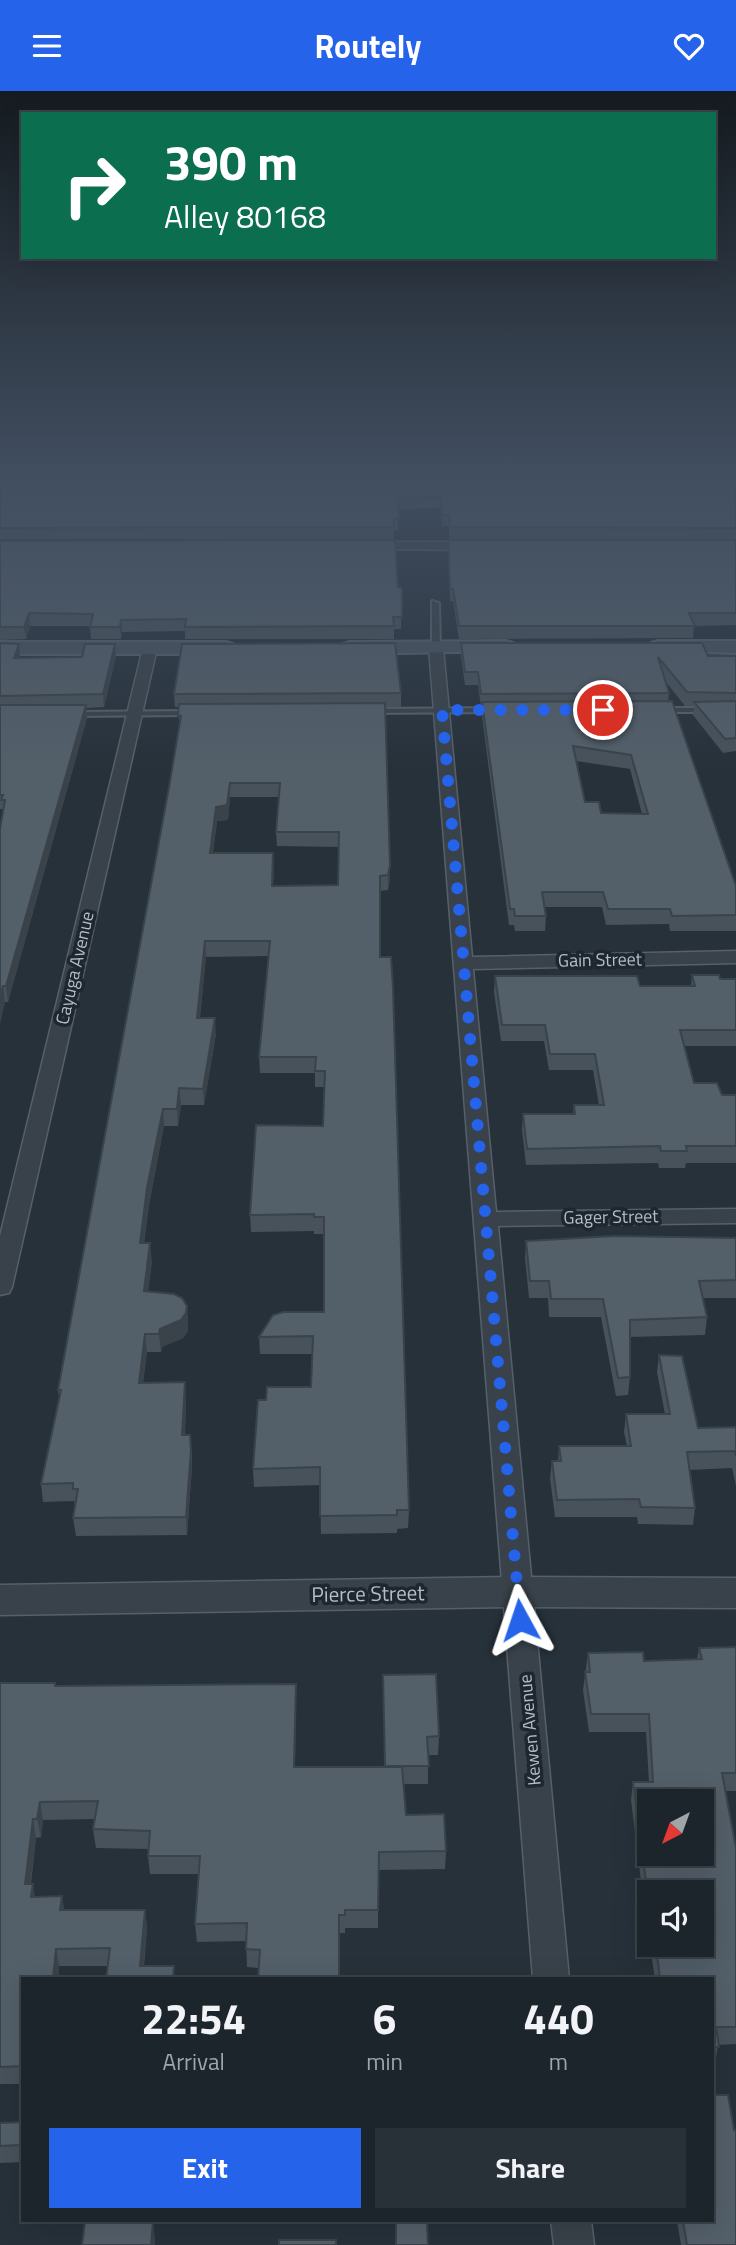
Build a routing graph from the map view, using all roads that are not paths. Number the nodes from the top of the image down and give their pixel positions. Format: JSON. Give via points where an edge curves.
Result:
{"nodes":[{"id":1,"x":435,"y":603,"type":"dead end"},
{"id":2,"x":528,"y":647,"type":"edge"},
{"id":3,"x":639,"y":647,"type":"edge"},
{"id":4,"x":736,"y":647,"type":"edge"},
{"id":5,"x":0,"y":648,"type":"edge"},
{"id":6,"x":150,"y":648,"type":"junction"},
{"id":7,"x":246,"y":648,"type":"edge"},
{"id":8,"x":327,"y":648,"type":"edge"},
{"id":9,"x":436,"y":648,"type":"junction"},
{"id":10,"x":442,"y":710,"type":"junction"},
{"id":11,"x":512,"y":710,"type":"edge"},
{"id":12,"x":652,"y":710,"type":"edge"},
{"id":13,"x":736,"y":710,"type":"edge"},
{"id":14,"x":358,"y":711,"type":"edge"},
{"id":15,"x":205,"y":713,"type":"edge"},
{"id":16,"x":54,"y":714,"type":"edge"},
{"id":17,"x":135,"y":714,"type":"junction"},
{"id":18,"x":736,"y":957,"type":"edge"},
{"id":19,"x":464,"y":963,"type":"junction"},
{"id":20,"x":736,"y":1216,"type":"edge"},
{"id":21,"x":486,"y":1219,"type":"junction"},
{"id":22,"x":0,"y":1287,"type":"edge"},
{"id":23,"x":518,"y":1592,"type":"junction"},
{"id":24,"x":736,"y":1593,"type":"edge"},
{"id":25,"x":0,"y":1600,"type":"edge"},
{"id":26,"x":551,"y":1977,"type":"edge"},
{"id":27,"x":571,"y":2222,"type":"edge"},
{"id":28,"x":573,"y":2245,"type":"edge"}],
"edges":[{"from":1,"to":9,"type":"lane","name":"Kewen Avenue"},
{"from":2,"to":9,"type":"main road"},
{"from":3,"to":4,"type":"main road"},
{"from":5,"to":6,"type":"main road"},
{"from":6,"to":7,"type":"main road"},
{"from":6,"to":17,"type":"street","name":"Cayuga Avenue"},
{"from":8,"to":9,"type":"main road"},
{"from":9,"to":10,"type":"street","name":"Kewen Avenue"},
{"from":10,"to":11,"type":"lane"},
{"from":10,"to":14,"type":"lane"},
{"from":10,"to":19,"type":"street","name":"Kewen Avenue"},
{"from":12,"to":13,"type":"lane"},
{"from":15,"to":17,"type":"lane"},
{"from":16,"to":17,"type":"lane"},
{"from":17,"to":22,"type":"street","name":"Cayuga Avenue"},
{"from":18,"to":19,"type":"street","name":"Gain Street"},
{"from":19,"to":21,"type":"street","name":"Kewen Avenue"},
{"from":20,"to":21,"type":"street","name":"Gager Street"},
{"from":21,"to":23,"type":"street","name":"Kewen Avenue"},
{"from":23,"to":24,"type":"street","name":"Pierce Street"},
{"from":23,"to":25,"type":"street","name":"Pierce Street"},
{"from":23,"to":26,"type":"street","name":"Kewen Avenue"},
{"from":27,"to":28,"type":"street"}]}
